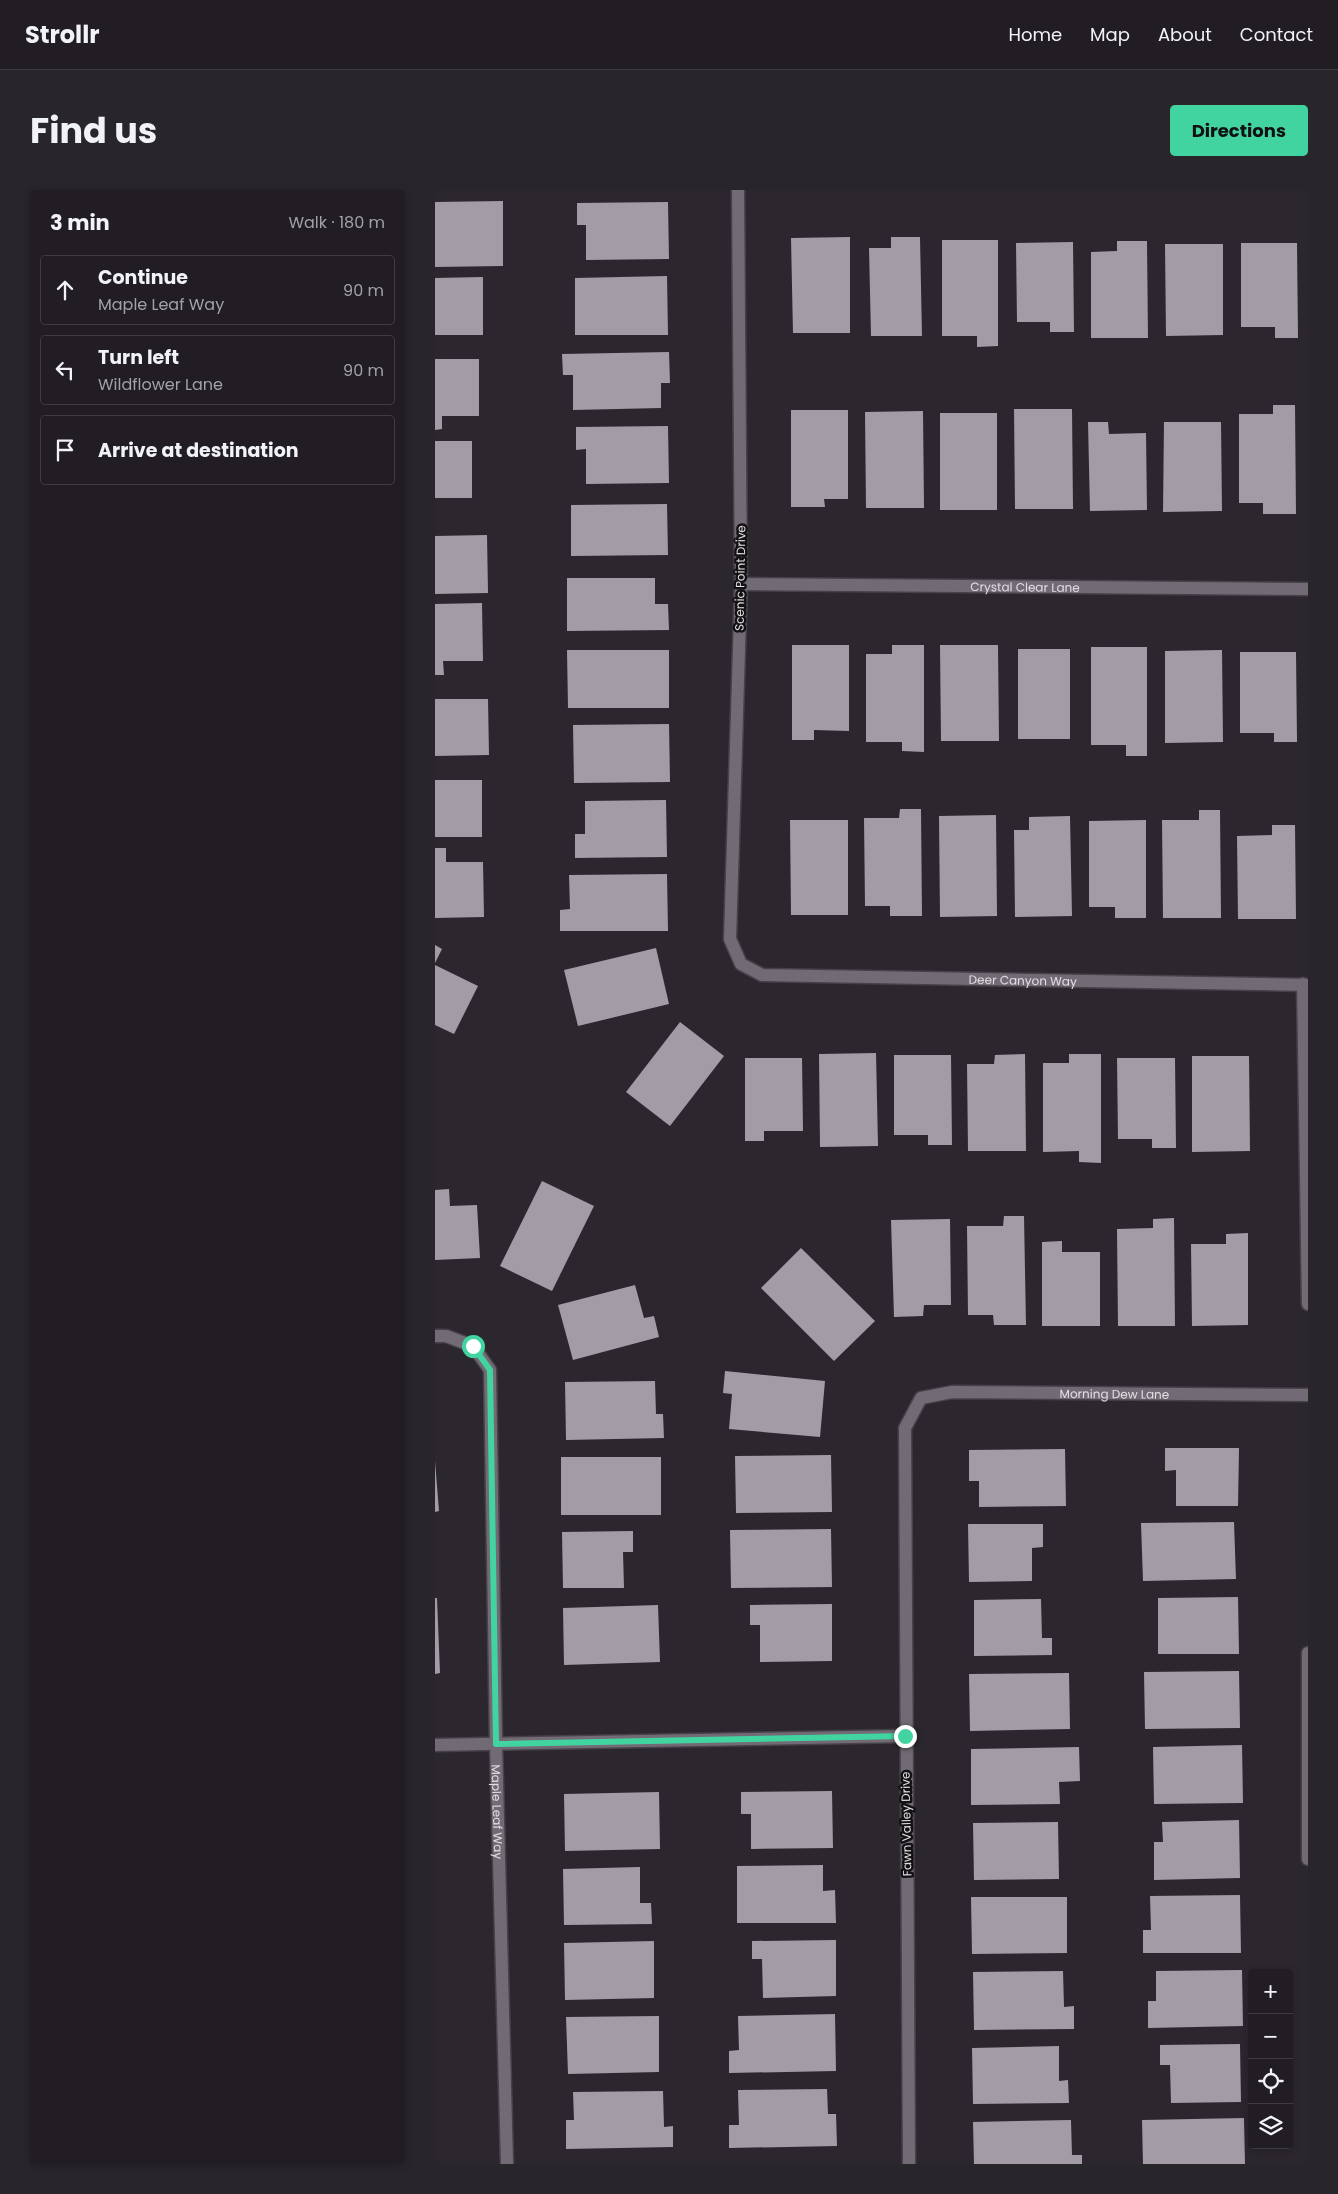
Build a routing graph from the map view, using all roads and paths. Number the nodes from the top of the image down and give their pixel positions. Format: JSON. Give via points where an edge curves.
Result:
{"nodes":[{"id":1,"x":738,"y":190,"type":"edge"},
{"id":2,"x":741,"y":584,"type":"junction"},
{"id":3,"x":1308,"y":589,"type":"edge"},
{"id":4,"x":741,"y":964,"type":"joint"},
{"id":5,"x":1305,"y":985,"type":"edge"},
{"id":6,"x":1308,"y":1304,"type":"edge"},
{"id":7,"x":435,"y":1336,"type":"edge"},
{"id":8,"x":1308,"y":1395,"type":"edge"},
{"id":9,"x":921,"y":1398,"type":"joint"},
{"id":10,"x":1308,"y":1653,"type":"edge"},
{"id":11,"x":905,"y":1736,"type":"junction"},
{"id":12,"x":496,"y":1744,"type":"junction"},
{"id":13,"x":435,"y":1745,"type":"edge"},
{"id":14,"x":1308,"y":1806,"type":"edge"},
{"id":15,"x":1308,"y":1859,"type":"edge"},
{"id":16,"x":507,"y":2164,"type":"edge"},
{"id":17,"x":909,"y":2164,"type":"edge"}],
"edges":[{"from":1,"to":2,"type":"street","name":"Scenic Point Drive"},
{"from":2,"to":3,"type":"street","name":"Crystal Clear Lane"},
{"from":2,"to":4,"type":"street","name":"Scenic Point Drive","via":[[730,939]]},
{"from":4,"to":5,"type":"street","name":"Deer Canyon Way","via":[[762,975]]},
{"from":5,"to":6,"type":"street"},
{"from":7,"to":12,"type":"street","name":"Maple Leaf Way","via":[[446,1336],[473,1346],[490,1370]]},
{"from":8,"to":9,"type":"street","name":"Morning Dew Lane","via":[[952,1392]]},
{"from":9,"to":11,"type":"street","name":"Fawn Valley Drive","via":[[905,1428]]},
{"from":10,"to":14,"type":"street"},
{"from":11,"to":12,"type":"street"},
{"from":11,"to":17,"type":"street","name":"Fawn Valley Drive"},
{"from":12,"to":13,"type":"street"},
{"from":12,"to":16,"type":"street","name":"Maple Leaf Way"},
{"from":14,"to":15,"type":"street"}]}
